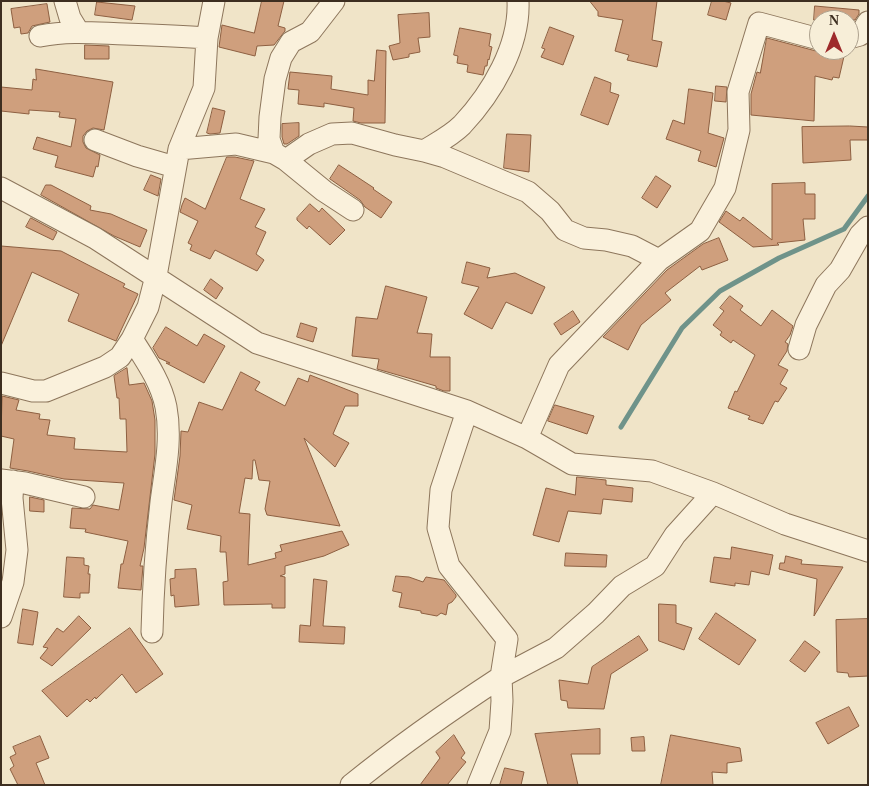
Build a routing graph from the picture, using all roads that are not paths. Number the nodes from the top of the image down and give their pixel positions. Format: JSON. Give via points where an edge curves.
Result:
{"nodes":[{"id":1,"x":65,"y":1,"type":"edge"},
{"id":2,"x":214,"y":1,"type":"edge"},
{"id":3,"x":334,"y":1,"type":"edge"},
{"id":4,"x":518,"y":1,"type":"edge"},
{"id":5,"x":868,"y":22,"type":"edge"},
{"id":6,"x":78,"y":31,"type":"junction"},
{"id":7,"x":859,"y":35,"type":"edge"},
{"id":8,"x":40,"y":36,"type":"dead end"},
{"id":9,"x":809,"y":36,"type":"edge"},
{"id":10,"x":207,"y":38,"type":"junction"},
{"id":11,"x":95,"y":140,"type":"dead end"},
{"id":12,"x":424,"y":151,"type":"junction"},
{"id":13,"x":280,"y":157,"type":"junction"},
{"id":14,"x":177,"y":158,"type":"junction"},
{"id":15,"x":1,"y":188,"type":"edge"},
{"id":16,"x":353,"y":210,"type":"dead end"},
{"id":17,"x":868,"y":227,"type":"edge"},
{"id":18,"x":659,"y":260,"type":"junction"},
{"id":19,"x":156,"y":276,"type":"junction"},
{"id":20,"x":132,"y":339,"type":"junction"},
{"id":21,"x":798,"y":349,"type":"dead end"},
{"id":22,"x":1,"y":383,"type":"edge"},
{"id":23,"x":467,"y":412,"type":"junction"},
{"id":24,"x":527,"y":438,"type":"junction"},
{"id":25,"x":7,"y":481,"type":"edge"},
{"id":26,"x":713,"y":493,"type":"junction"},
{"id":27,"x":84,"y":497,"type":"dead end"},
{"id":28,"x":868,"y":551,"type":"edge"},
{"id":29,"x":1,"y":617,"type":"edge"},
{"id":30,"x":152,"y":632,"type":"dead end"},
{"id":31,"x":501,"y":677,"type":"junction"},
{"id":32,"x":351,"y":785,"type":"edge"},
{"id":33,"x":478,"y":785,"type":"edge"}],
"edges":[{"from":1,"to":6,"type":"street"},
{"from":2,"to":10,"type":"street"},
{"from":3,"to":13,"type":"street","via":[[310,32],[291,42],[281,58],[275,79],[269,139]]},
{"from":4,"to":12,"type":"street","via":[[519,13],[507,59],[487,92],[461,125]]},
{"from":5,"to":7,"type":"street"},
{"from":6,"to":8,"type":"street"},
{"from":6,"to":10,"type":"street"},
{"from":9,"to":18,"type":"street","via":[[758,22],[738,92],[739,130],[725,188],[700,231]]},
{"from":10,"to":14,"type":"street","via":[[204,88]]},
{"from":11,"to":14,"type":"street","via":[[137,156]]},
{"from":12,"to":13,"type":"street","via":[[352,133],[332,134]]},
{"from":12,"to":18,"type":"street","via":[[464,164],[528,192],[550,211],[565,230],[584,238],[632,246]]},
{"from":13,"to":14,"type":"street","via":[[236,144]]},
{"from":13,"to":16,"type":"street"},
{"from":14,"to":19,"type":"street"},
{"from":15,"to":19,"type":"street","via":[[95,238]]},
{"from":17,"to":21,"type":"street","via":[[840,270],[826,285]]},
{"from":18,"to":24,"type":"street","via":[[559,365]]},
{"from":19,"to":20,"type":"street","via":[[148,307]]},
{"from":19,"to":23,"type":"street","via":[[257,343]]},
{"from":20,"to":22,"type":"street","via":[[120,357],[105,367],[46,391]]},
{"from":20,"to":30,"type":"street","via":[[155,375],[166,406],[168,424]]},
{"from":23,"to":24,"type":"street"},
{"from":23,"to":31,"type":"street","via":[[441,490],[438,528],[449,566],[507,639]]},
{"from":24,"to":26,"type":"street","via":[[572,464],[652,471]]},
{"from":25,"to":27,"type":"street","via":[[25,482]]},
{"from":25,"to":29,"type":"street","via":[[12,498],[17,550],[13,582]]},
{"from":26,"to":28,"type":"street","via":[[785,524]]},
{"from":26,"to":31,"type":"street","via":[[675,535],[655,566],[622,586],[556,648]]},
{"from":31,"to":32,"type":"street","via":[[391,753]]},
{"from":31,"to":33,"type":"street","via":[[500,731]]}]}
